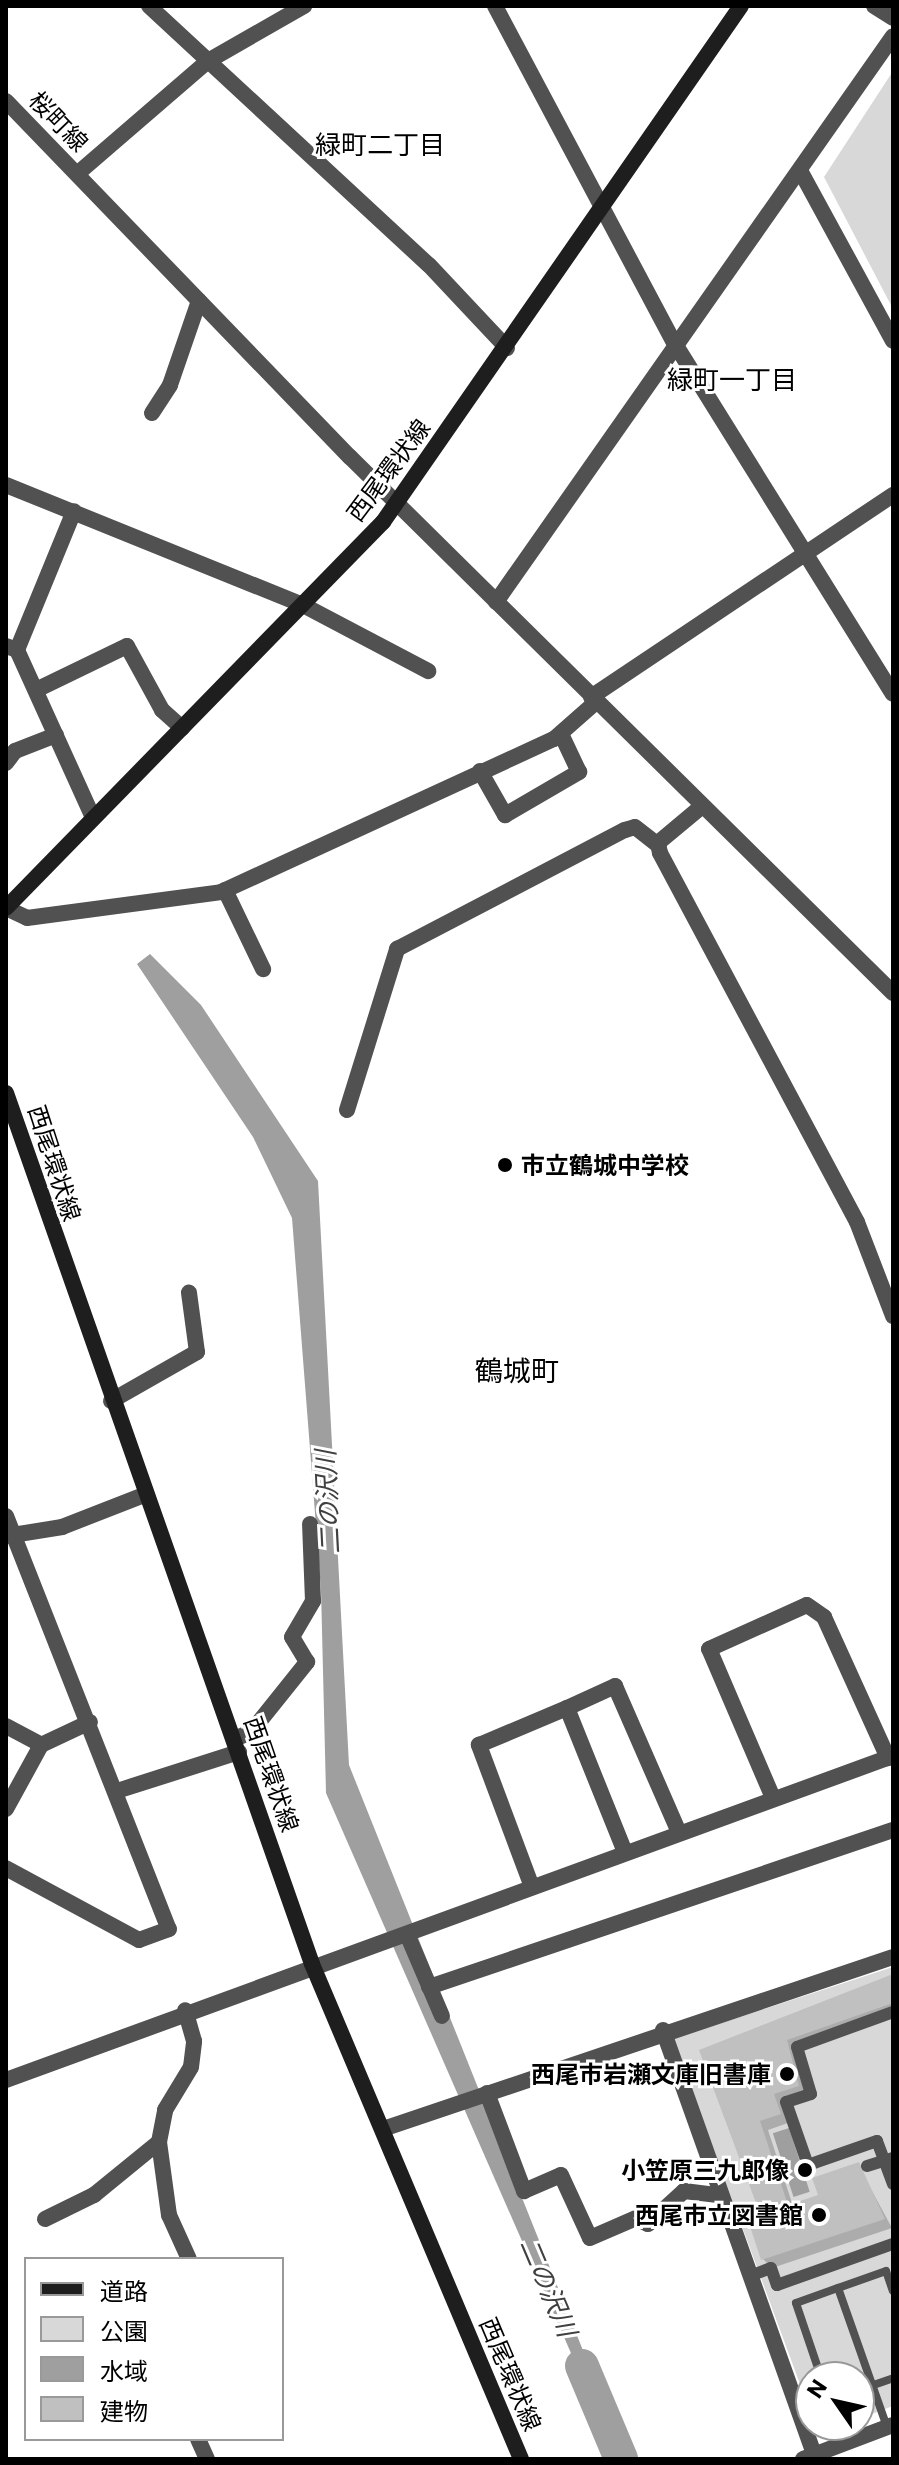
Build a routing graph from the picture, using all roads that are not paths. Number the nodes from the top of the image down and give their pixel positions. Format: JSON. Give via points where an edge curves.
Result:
{"nodes":[{"id":1,"x":149,"y":6,"type":"edge"},
{"id":2,"x":304,"y":6,"type":"edge"},
{"id":3,"x":495,"y":6,"type":"edge"},
{"id":4,"x":741,"y":6,"type":"edge"},
{"id":5,"x":874,"y":6,"type":"edge"},
{"id":6,"x":893,"y":18,"type":"edge"},
{"id":7,"x":893,"y":36,"type":"edge"},
{"id":8,"x":208,"y":61,"type":"junction"},
{"id":9,"x":6,"y":101,"type":"edge"},
{"id":10,"x":77,"y":174,"type":"junction"},
{"id":11,"x":802,"y":174,"type":"junction"},
{"id":12,"x":599,"y":212,"type":"junction"},
{"id":13,"x":199,"y":301,"type":"junction"},
{"id":14,"x":893,"y":341,"type":"edge"},
{"id":15,"x":675,"y":344,"type":"junction"},
{"id":16,"x":507,"y":348,"type":"junction"},
{"id":17,"x":152,"y":413,"type":"dead end"},
{"id":18,"x":6,"y":485,"type":"edge"},
{"id":19,"x":893,"y":495,"type":"edge"},
{"id":20,"x":398,"y":503,"type":"junction"},
{"id":21,"x":74,"y":511,"type":"junction"},
{"id":22,"x":806,"y":549,"type":"junction"},
{"id":23,"x":496,"y":602,"type":"junction"},
{"id":24,"x":301,"y":604,"type":"junction"},
{"id":25,"x":12,"y":648,"type":"edge"},
{"id":26,"x":428,"y":671,"type":"dead end"},
{"id":27,"x":36,"y":690,"type":"junction"},
{"id":28,"x":893,"y":694,"type":"edge"},
{"id":29,"x":594,"y":699,"type":"junction"},
{"id":30,"x":182,"y":728,"type":"junction"},
{"id":31,"x":561,"y":734,"type":"junction"},
{"id":32,"x":56,"y":735,"type":"junction"},
{"id":33,"x":6,"y":763,"type":"edge"},
{"id":34,"x":480,"y":771,"type":"junction"},
{"id":35,"x":701,"y":807,"type":"junction"},
{"id":36,"x":92,"y":815,"type":"junction"},
{"id":37,"x":658,"y":845,"type":"junction"},
{"id":38,"x":225,"y":890,"type":"junction"},
{"id":39,"x":6,"y":908,"type":"edge"},
{"id":40,"x":263,"y":969,"type":"dead end"},
{"id":41,"x":893,"y":993,"type":"edge"},
{"id":42,"x":6,"y":1093,"type":"edge"},
{"id":43,"x":347,"y":1110,"type":"dead end"},
{"id":44,"x":189,"y":1293,"type":"dead end"},
{"id":45,"x":893,"y":1316,"type":"edge"},
{"id":46,"x":111,"y":1401,"type":"junction"},
{"id":47,"x":144,"y":1495,"type":"junction"},
{"id":48,"x":6,"y":1516,"type":"edge"},
{"id":49,"x":310,"y":1524,"type":"dead end"},
{"id":50,"x":11,"y":1536,"type":"edge"},
{"id":51,"x":567,"y":1708,"type":"junction"},
{"id":52,"x":90,"y":1722,"type":"junction"},
{"id":53,"x":6,"y":1726,"type":"edge"},
{"id":54,"x":41,"y":1745,"type":"junction"},
{"id":55,"x":237,"y":1745,"type":"junction"},
{"id":56,"x":890,"y":1757,"type":"edge"},
{"id":57,"x":120,"y":1790,"type":"junction"},
{"id":58,"x":773,"y":1798,"type":"junction"},
{"id":59,"x":6,"y":1809,"type":"edge"},
{"id":60,"x":678,"y":1830,"type":"junction"},
{"id":61,"x":893,"y":1830,"type":"edge"},
{"id":62,"x":625,"y":1852,"type":"junction"},
{"id":63,"x":6,"y":1868,"type":"edge"},
{"id":64,"x":532,"y":1887,"type":"junction"},
{"id":65,"x":407,"y":1934,"type":"junction"},
{"id":66,"x":893,"y":1957,"type":"edge"},
{"id":67,"x":312,"y":1964,"type":"junction"},
{"id":68,"x":429,"y":1987,"type":"junction"},
{"id":69,"x":185,"y":2010,"type":"junction"},
{"id":70,"x":893,"y":2012,"type":"edge"},
{"id":71,"x":442,"y":2016,"type":"dead end"},
{"id":72,"x":663,"y":2030,"type":"junction"},
{"id":73,"x":6,"y":2080,"type":"edge"},
{"id":74,"x":487,"y":2093,"type":"junction"},
{"id":75,"x":383,"y":2129,"type":"junction"},
{"id":76,"x":159,"y":2142,"type":"junction"},
{"id":77,"x":888,"y":2159,"type":"edge"},
{"id":78,"x":867,"y":2166,"type":"dead end"},
{"id":79,"x":893,"y":2184,"type":"edge"},
{"id":80,"x":716,"y":2195,"type":"junction"},
{"id":81,"x":45,"y":2219,"type":"dead end"},
{"id":82,"x":893,"y":2244,"type":"edge"},
{"id":83,"x":188,"y":2257,"type":"edge"},
{"id":84,"x":750,"y":2276,"type":"junction"},
{"id":85,"x":838,"y":2288,"type":"junction"},
{"id":86,"x":893,"y":2291,"type":"edge"},
{"id":87,"x":816,"y":2361,"type":"edge"},
{"id":88,"x":863,"y":2361,"type":"edge"},
{"id":89,"x":875,"y":2393,"type":"edge"},
{"id":90,"x":890,"y":2426,"type":"edge"},
{"id":91,"x":809,"y":2457,"type":"edge"},
{"id":92,"x":521,"y":2459,"type":"edge"}],
"edges":[{"from":1,"to":8,"type":"street"},
{"from":2,"to":8,"type":"street"},
{"from":3,"to":12,"type":"street"},
{"from":4,"to":12,"type":"main road","name":"西尾環状線"},
{"from":5,"to":6,"type":"street"},
{"from":7,"to":11,"type":"street"},
{"from":8,"to":10,"type":"street"},
{"from":8,"to":16,"type":"street"},
{"from":9,"to":10,"type":"street","name":"桜町線"},
{"from":10,"to":13,"type":"street","name":"桜町線"},
{"from":11,"to":14,"type":"street"},
{"from":11,"to":15,"type":"street"},
{"from":12,"to":15,"type":"street"},
{"from":12,"to":16,"type":"main road","name":"西尾環状線"},
{"from":13,"to":17,"type":"street"},
{"from":13,"to":20,"type":"street","name":"桜町線"},
{"from":15,"to":22,"type":"street"},
{"from":15,"to":23,"type":"street"},
{"from":16,"to":20,"type":"main road","name":"西尾環状線"},
{"from":18,"to":21,"type":"street"},
{"from":19,"to":22,"type":"street"},
{"from":20,"to":23,"type":"street","name":"桜町線"},
{"from":20,"to":24,"type":"main road","name":"西尾環状線"},
{"from":21,"to":24,"type":"street"},
{"from":21,"to":25,"type":"street"},
{"from":22,"to":28,"type":"street"},
{"from":22,"to":29,"type":"street"},
{"from":23,"to":29,"type":"street","name":"桜町線"},
{"from":24,"to":26,"type":"street"},
{"from":24,"to":30,"type":"main road","name":"西尾環状線"},
{"from":25,"to":27,"type":"street"},
{"from":27,"to":30,"type":"street","via":[[127,646],[162,710]]},
{"from":27,"to":32,"type":"street"},
{"from":29,"to":31,"type":"street"},
{"from":29,"to":35,"type":"street","name":"桜町線"},
{"from":30,"to":36,"type":"main road","name":"西尾環状線"},
{"from":31,"to":34,"type":"street"},
{"from":31,"to":34,"type":"street","via":[[579,772],[505,815]]},
{"from":32,"to":33,"type":"street","via":[[15,751]]},
{"from":32,"to":36,"type":"street"},
{"from":34,"to":38,"type":"street"},
{"from":35,"to":37,"type":"street"},
{"from":35,"to":41,"type":"street","name":"桜町線"},
{"from":36,"to":39,"type":"main road","name":"西尾環状線"},
{"from":37,"to":43,"type":"street","via":[[635,827],[625,830],[397,949]]},
{"from":37,"to":45,"type":"street","via":[[857,1222]]},
{"from":38,"to":39,"type":"street","via":[[27,918]]},
{"from":38,"to":40,"type":"street"},
{"from":42,"to":46,"type":"main road","name":"西尾環状線"},
{"from":44,"to":46,"type":"street","via":[[197,1352]]},
{"from":46,"to":47,"type":"main road","name":"西尾環状線"},
{"from":47,"to":50,"type":"street"},
{"from":47,"to":55,"type":"main road","name":"西尾環状線"},
{"from":48,"to":50,"type":"street"},
{"from":49,"to":55,"type":"street","via":[[313,1601],[292,1637],[307,1662]]},
{"from":50,"to":52,"type":"street"},
{"from":51,"to":60,"type":"street","via":[[615,1686]]},
{"from":51,"to":62,"type":"street"},
{"from":51,"to":64,"type":"street","via":[[479,1745]]},
{"from":52,"to":54,"type":"street"},
{"from":52,"to":57,"type":"street"},
{"from":53,"to":54,"type":"street"},
{"from":54,"to":59,"type":"street"},
{"from":55,"to":57,"type":"street"},
{"from":55,"to":67,"type":"main road","name":"西尾環状線"},
{"from":56,"to":58,"type":"street"},
{"from":56,"to":58,"type":"street","via":[[824,1617],[807,1605],[709,1649]]},
{"from":57,"to":63,"type":"street","via":[[169,1929],[139,1940]]},
{"from":58,"to":60,"type":"street"},
{"from":60,"to":62,"type":"street"},
{"from":61,"to":68,"type":"street"},
{"from":62,"to":64,"type":"street"},
{"from":64,"to":65,"type":"street"},
{"from":65,"to":67,"type":"street"},
{"from":65,"to":68,"type":"street"},
{"from":66,"to":72,"type":"street"},
{"from":67,"to":69,"type":"street"},
{"from":67,"to":75,"type":"main road","name":"西尾環状線"},
{"from":68,"to":71,"type":"street"},
{"from":69,"to":73,"type":"street"},
{"from":69,"to":76,"type":"street","via":[[194,2041],[191,2067],[165,2110]]},
{"from":70,"to":77,"type":"street","via":[[797,2047],[811,2094],[786,2102],[808,2165],[877,2141]]},
{"from":72,"to":74,"type":"street"},
{"from":72,"to":80,"type":"street"},
{"from":74,"to":75,"type":"street"},
{"from":74,"to":80,"type":"street","via":[[524,2191],[561,2175],[590,2238],[636,2218],[648,2224],[684,2191]]},
{"from":75,"to":92,"type":"main road","name":"西尾環状線"},
{"from":76,"to":81,"type":"street","via":[[94,2195]]},
{"from":76,"to":83,"type":"street","via":[[169,2215]]},
{"from":77,"to":78,"type":"street"},
{"from":77,"to":79,"type":"street"},
{"from":80,"to":84,"type":"street"},
{"from":82,"to":84,"type":"street","via":[[777,2285],[771,2268]]},
{"from":84,"to":91,"type":"street"},
{"from":85,"to":86,"type":"lane","via":[[886,2271]]},
{"from":85,"to":87,"type":"lane","via":[[796,2303]]},
{"from":85,"to":88,"type":"lane"},
{"from":89,"to":90,"type":"lane"},
{"from":90,"to":91,"type":"street"}]}
